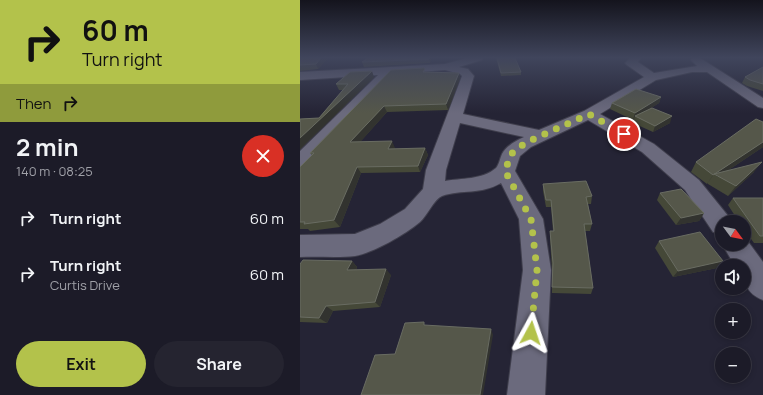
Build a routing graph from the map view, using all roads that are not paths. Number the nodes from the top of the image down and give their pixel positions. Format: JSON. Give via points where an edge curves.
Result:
{"nodes":[{"id":1,"x":385,"y":76,"type":"edge"},
{"id":2,"x":468,"y":76,"type":"edge"},
{"id":3,"x":720,"y":76,"type":"edge"},
{"id":4,"x":652,"y":77,"type":"edge"},
{"id":5,"x":763,"y":104,"type":"edge"},
{"id":6,"x":589,"y":114,"type":"junction"},
{"id":7,"x":455,"y":116,"type":"junction"},
{"id":8,"x":541,"y":136,"type":"junction"},
{"id":9,"x":300,"y":162,"type":"edge"},
{"id":10,"x":505,"y":171,"type":"junction"},
{"id":11,"x":433,"y":191,"type":"junction"},
{"id":12,"x":715,"y":216,"type":"edge"},
{"id":13,"x":302,"y":249,"type":"edge"},
{"id":14,"x":740,"y":251,"type":"edge"},
{"id":15,"x":763,"y":286,"type":"edge"},
{"id":16,"x":526,"y":395,"type":"edge"}],
"edges":[{"from":1,"to":9,"type":"street"},
{"from":2,"to":7,"type":"street"},
{"from":3,"to":5,"type":"street"},
{"from":4,"to":6,"type":"street"},
{"from":6,"to":8,"type":"street"},
{"from":6,"to":12,"type":"street","via":[[653,153],[692,185]]},
{"from":7,"to":8,"type":"street"},
{"from":7,"to":11,"type":"street","via":[[436,170]]},
{"from":8,"to":10,"type":"street","via":[[525,143],[511,154]]},
{"from":10,"to":11,"type":"street","via":[[476,185]]},
{"from":10,"to":16,"type":"street","via":[[531,219],[537,270]]},
{"from":11,"to":13,"type":"street","via":[[413,215],[376,237],[356,245]]},
{"from":14,"to":15,"type":"street"}]}
